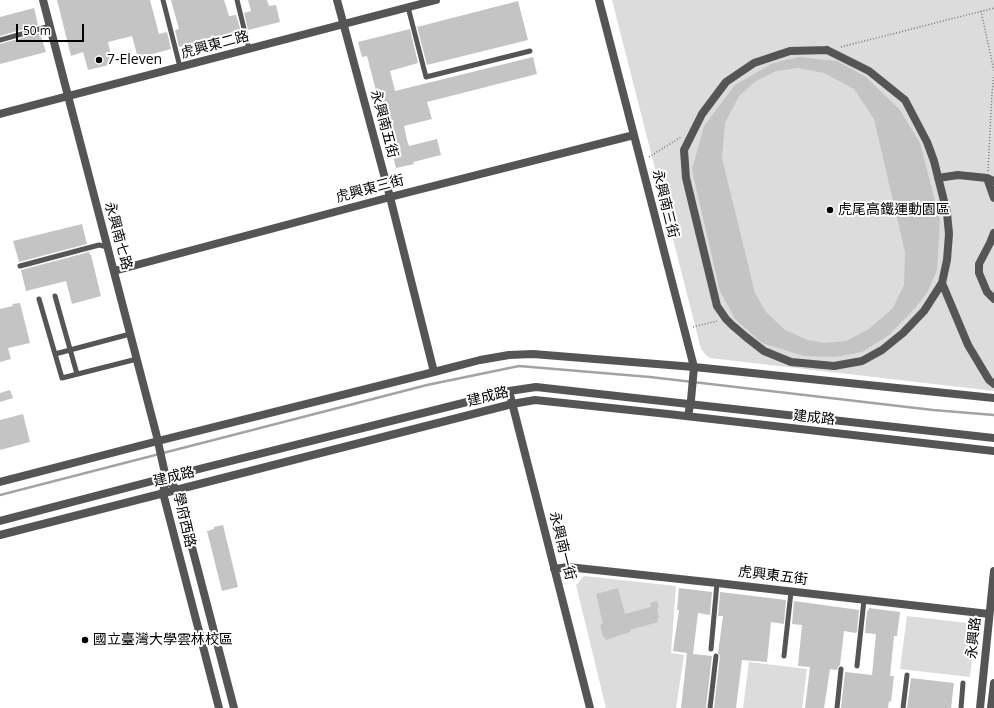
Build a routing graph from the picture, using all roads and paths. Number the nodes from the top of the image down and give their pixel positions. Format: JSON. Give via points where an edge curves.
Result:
{"nodes":[{"id":1,"x":43,"y":0,"type":"edge"},
{"id":2,"x":163,"y":0,"type":"edge"},
{"id":3,"x":237,"y":0,"type":"edge"},
{"id":4,"x":337,"y":0,"type":"edge"},
{"id":5,"x":436,"y":0,"type":"edge"},
{"id":6,"x":599,"y":0,"type":"edge"},
{"id":7,"x":408,"y":7,"type":"junction"},
{"id":8,"x":994,"y":8,"type":"edge"},
{"id":9,"x":981,"y":11,"type":"junction"},
{"id":10,"x":343,"y":24,"type":"junction"},
{"id":11,"x":50,"y":26,"type":"junction"},
{"id":12,"x":0,"y":40,"type":"edge"},
{"id":13,"x":249,"y":49,"type":"junction"},
{"id":14,"x":827,"y":50,"type":"junction"},
{"id":15,"x":530,"y":51,"type":"dead end"},
{"id":16,"x":180,"y":67,"type":"junction"},
{"id":17,"x":994,"y":71,"type":"edge"},
{"id":18,"x":994,"y":75,"type":"edge"},
{"id":19,"x":68,"y":97,"type":"junction"},
{"id":20,"x":0,"y":114,"type":"edge"},
{"id":21,"x":634,"y":135,"type":"junction"},
{"id":22,"x":681,"y":137,"type":"dead end"},
{"id":23,"x":648,"y":157,"type":"dead end"},
{"id":24,"x":938,"y":178,"type":"junction"},
{"id":25,"x":991,"y":180,"type":"edge"},
{"id":26,"x":390,"y":197,"type":"junction"},
{"id":27,"x":994,"y":198,"type":"edge"},
{"id":28,"x":994,"y":233,"type":"edge"},
{"id":29,"x":108,"y":247,"type":"junction"},
{"id":30,"x":20,"y":266,"type":"dead end"},
{"id":31,"x":114,"y":271,"type":"junction"},
{"id":32,"x":942,"y":283,"type":"junction"},
{"id":33,"x":56,"y":296,"type":"dead end"},
{"id":34,"x":39,"y":299,"type":"dead end"},
{"id":35,"x":994,"y":299,"type":"edge"},
{"id":36,"x":726,"y":319,"type":"junction"},
{"id":37,"x":692,"y":327,"type":"dead end"},
{"id":38,"x":130,"y":334,"type":"junction"},
{"id":39,"x":70,"y":350,"type":"junction"},
{"id":40,"x":55,"y":354,"type":"junction"},
{"id":41,"x":137,"y":359,"type":"junction"},
{"id":42,"x":694,"y":370,"type":"junction"},
{"id":43,"x":434,"y":372,"type":"junction"},
{"id":44,"x":77,"y":374,"type":"junction"},
{"id":45,"x":994,"y":384,"type":"edge"},
{"id":46,"x":509,"y":391,"type":"junction"},
{"id":47,"x":994,"y":398,"type":"edge"},
{"id":48,"x":690,"y":402,"type":"junction"},
{"id":49,"x":512,"y":404,"type":"junction"},
{"id":50,"x":688,"y":416,"type":"junction"},
{"id":51,"x":994,"y":438,"type":"edge"},
{"id":52,"x":158,"y":444,"type":"junction"},
{"id":53,"x":994,"y":451,"type":"edge"},
{"id":54,"x":166,"y":475,"type":"junction"},
{"id":55,"x":0,"y":482,"type":"edge"},
{"id":56,"x":178,"y":490,"type":"junction"},
{"id":57,"x":163,"y":493,"type":"junction"},
{"id":58,"x":0,"y":521,"type":"edge"},
{"id":59,"x":0,"y":535,"type":"edge"},
{"id":60,"x":554,"y":569,"type":"junction"},
{"id":61,"x":994,"y":571,"type":"edge"},
{"id":62,"x":717,"y":583,"type":"junction"},
{"id":63,"x":791,"y":592,"type":"junction"},
{"id":64,"x":864,"y":600,"type":"junction"},
{"id":65,"x":990,"y":614,"type":"junction"},
{"id":66,"x":711,"y":649,"type":"dead end"},
{"id":67,"x":716,"y":656,"type":"dead end"},
{"id":68,"x":784,"y":656,"type":"dead end"},
{"id":69,"x":857,"y":666,"type":"dead end"},
{"id":70,"x":841,"y":669,"type":"dead end"},
{"id":71,"x":907,"y":675,"type":"dead end"},
{"id":72,"x":963,"y":683,"type":"dead end"},
{"id":73,"x":994,"y":683,"type":"edge"},
{"id":74,"x":218,"y":708,"type":"edge"},
{"id":75,"x":234,"y":708,"type":"edge"},
{"id":76,"x":590,"y":708,"type":"edge"},
{"id":77,"x":710,"y":708,"type":"edge"},
{"id":78,"x":837,"y":708,"type":"edge"},
{"id":79,"x":903,"y":708,"type":"edge"},
{"id":80,"x":961,"y":708,"type":"edge"},
{"id":81,"x":980,"y":708,"type":"edge"},
{"id":82,"x":991,"y":708,"type":"edge"}],
"edges":[{"from":1,"to":11,"type":"street","name":"永興南七路"},
{"from":2,"to":16,"type":"lane"},
{"from":3,"to":13,"type":"lane"},
{"from":4,"to":10,"type":"street","name":"永興南五街"},
{"from":5,"to":7,"type":"street","name":"虎興東二路"},
{"from":6,"to":21,"type":"street","name":"永興南三街"},
{"from":7,"to":10,"type":"street","name":"虎興東二路"},
{"from":7,"to":15,"type":"lane","via":[[426,77]]},
{"from":8,"to":9,"type":"path"},
{"from":9,"to":14,"type":"path"},
{"from":9,"to":17,"type":"path"},
{"from":10,"to":13,"type":"street","name":"虎興東二路"},
{"from":10,"to":26,"type":"street","name":"永興南五街"},
{"from":11,"to":12,"type":"lane"},
{"from":11,"to":19,"type":"street","name":"永興南七路"},
{"from":13,"to":16,"type":"street","name":"虎興東二路"},
{"from":14,"to":24,"type":"street","via":[[869,71],[905,100],[927,142]]},
{"from":14,"to":36,"type":"street","via":[[790,51],[754,63],[726,82],[702,114],[684,150],[686,178],[717,306]]},
{"from":16,"to":19,"type":"street","name":"虎興東二路"},
{"from":18,"to":25,"type":"path"},
{"from":19,"to":20,"type":"street","name":"虎興東二路"},
{"from":19,"to":29,"type":"street","name":"永興南七路"},
{"from":21,"to":26,"type":"street","name":"虎興東三街"},
{"from":21,"to":42,"type":"street","name":"永興南三街"},
{"from":22,"to":23,"type":"path"},
{"from":24,"to":25,"type":"street","via":[[958,175]]},
{"from":24,"to":32,"type":"street","via":[[947,213],[949,234]]},
{"from":25,"to":27,"type":"street"},
{"from":26,"to":31,"type":"street","name":"虎興東三街"},
{"from":26,"to":43,"type":"street","name":"永興南五街"},
{"from":28,"to":35,"type":"street","via":[[979,264],[979,273],[987,292]]},
{"from":29,"to":30,"type":"lane","via":[[99,245]]},
{"from":29,"to":31,"type":"street","name":"永興南七路"},
{"from":31,"to":38,"type":"street","name":"永興南七路"},
{"from":32,"to":36,"type":"street","via":[[924,311],[882,350],[862,361],[834,366],[791,362],[764,351]]},
{"from":32,"to":45,"type":"street","via":[[968,345],[988,380]]},
{"from":33,"to":39,"type":"lane"},
{"from":34,"to":40,"type":"lane"},
{"from":36,"to":37,"type":"path"},
{"from":38,"to":39,"type":"lane"},
{"from":38,"to":41,"type":"street","name":"永興南七路"},
{"from":39,"to":40,"type":"lane"},
{"from":39,"to":44,"type":"lane"},
{"from":40,"to":44,"type":"lane","via":[[62,378]]},
{"from":41,"to":44,"type":"lane"},
{"from":41,"to":52,"type":"street","name":"永興南七路"},
{"from":42,"to":43,"type":"street","via":[[533,354],[480,360]]},
{"from":42,"to":47,"type":"street"},
{"from":42,"to":48,"type":"street","name":"永興南三街"},
{"from":43,"to":52,"type":"street"},
{"from":46,"to":48,"type":"street","name":"建成路","via":[[536,387]]},
{"from":46,"to":49,"type":"street","name":"永興南一街"},
{"from":46,"to":54,"type":"street","name":"建成路"},
{"from":48,"to":50,"type":"street","name":"永興南三街"},
{"from":48,"to":51,"type":"street","name":"建成路"},
{"from":49,"to":50,"type":"street","name":"建成路","via":[[535,400]]},
{"from":49,"to":56,"type":"street","name":"建成路"},
{"from":49,"to":60,"type":"street","name":"永興南一街"},
{"from":50,"to":53,"type":"street","name":"建成路"},
{"from":52,"to":54,"type":"street","name":"永興南七路"},
{"from":52,"to":55,"type":"street"},
{"from":54,"to":56,"type":"street","name":"學府西路"},
{"from":54,"to":57,"type":"street","name":"學府西路"},
{"from":54,"to":58,"type":"street","name":"建成路"},
{"from":56,"to":57,"type":"street","name":"建成路"},
{"from":56,"to":75,"type":"street","name":"學府西路"},
{"from":57,"to":59,"type":"street","name":"建成路"},
{"from":57,"to":74,"type":"street","name":"學府西路"},
{"from":60,"to":62,"type":"street","name":"虎興東五街","via":[[568,567]]},
{"from":60,"to":76,"type":"street","name":"永興南一街"},
{"from":61,"to":65,"type":"street","name":"永興路"},
{"from":62,"to":63,"type":"street","name":"虎興東五街"},
{"from":62,"to":66,"type":"lane"},
{"from":63,"to":64,"type":"street","name":"虎興東五街"},
{"from":63,"to":68,"type":"lane"},
{"from":64,"to":65,"type":"street","name":"虎興東五街"},
{"from":64,"to":69,"type":"lane"},
{"from":65,"to":81,"type":"street","name":"永興路"},
{"from":67,"to":77,"type":"lane"},
{"from":70,"to":78,"type":"lane"},
{"from":71,"to":79,"type":"lane"},
{"from":72,"to":80,"type":"lane"},
{"from":73,"to":82,"type":"street"}]}
